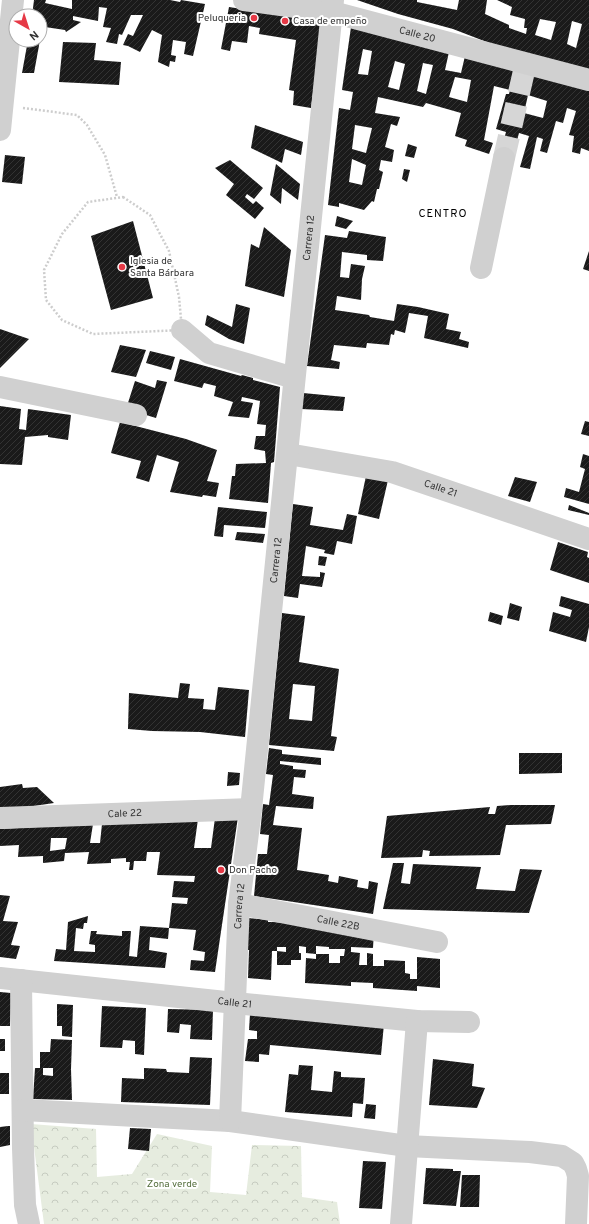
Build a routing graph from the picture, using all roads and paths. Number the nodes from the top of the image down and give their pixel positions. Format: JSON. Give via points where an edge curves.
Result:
{"nodes":[{"id":1,"x":13,"y":0,"type":"edge"},
{"id":2,"x":244,"y":0,"type":"edge"},
{"id":3,"x":333,"y":6,"type":"edge"},
{"id":4,"x":589,"y":80,"type":"edge"},
{"id":5,"x":2,"y":105,"type":"edge"},
{"id":6,"x":0,"y":130,"type":"edge"},
{"id":7,"x":504,"y":158,"type":"tunnel mouth"},
{"id":8,"x":117,"y":197,"type":"junction"},
{"id":9,"x":481,"y":268,"type":"dead end"},
{"id":10,"x":182,"y":330,"type":"junction"},
{"id":11,"x":294,"y":378,"type":"junction"},
{"id":12,"x":0,"y":387,"type":"edge"},
{"id":13,"x":136,"y":415,"type":"dead end"},
{"id":14,"x":288,"y":454,"type":"junction"},
{"id":15,"x":589,"y":539,"type":"edge"},
{"id":16,"x":251,"y":809,"type":"junction"},
{"id":17,"x":0,"y":818,"type":"edge"},
{"id":18,"x":239,"y":904,"type":"junction"},
{"id":19,"x":437,"y":942,"type":"dead end"},
{"id":20,"x":11,"y":979,"type":"edge"},
{"id":21,"x":235,"y":1003,"type":"junction"},
{"id":22,"x":417,"y":1021,"type":"junction"},
{"id":23,"x":469,"y":1022,"type":"dead end"},
{"id":24,"x":22,"y":1110,"type":"junction"},
{"id":25,"x":230,"y":1121,"type":"junction"},
{"id":26,"x":408,"y":1146,"type":"junction"},
{"id":27,"x":29,"y":1224,"type":"edge"},
{"id":28,"x":401,"y":1224,"type":"edge"},
{"id":29,"x":576,"y":1224,"type":"edge"}],
"edges":[{"from":1,"to":5,"type":"street"},
{"from":2,"to":3,"type":"street","name":"Calle 20"},
{"from":3,"to":4,"type":"street","name":"Calle 20","via":[[525,67]]},
{"from":3,"to":11,"type":"street","name":"Carrera 12"},
{"from":5,"to":6,"type":"street"},
{"from":5,"to":8,"type":"path","via":[[77,115],[87,125],[105,155]]},
{"from":7,"to":9,"type":"street"},
{"from":8,"to":10,"type":"path","via":[[123,196],[150,215],[169,251],[179,297]]},
{"from":8,"to":10,"type":"path","via":[[88,202],[62,234],[44,270],[46,300],[62,320],[93,334]]},
{"from":10,"to":11,"type":"street","via":[[209,353]]},
{"from":11,"to":14,"type":"street","name":"Carrera 12"},
{"from":12,"to":13,"type":"street"},
{"from":14,"to":15,"type":"street","name":"Calle 21","via":[[392,472]]},
{"from":14,"to":16,"type":"street","name":"Carrera 12"},
{"from":16,"to":17,"type":"street","name":"Cale 22"},
{"from":16,"to":18,"type":"street","name":"Carrera 12"},
{"from":18,"to":19,"type":"street","name":"Calle 22B"},
{"from":18,"to":21,"type":"street","name":"Carrera 12"},
{"from":20,"to":21,"type":"street","name":"Calle 21"},
{"from":20,"to":24,"type":"street"},
{"from":21,"to":22,"type":"street","name":"Calle 21"},
{"from":21,"to":25,"type":"street","name":"Carrera 12"},
{"from":22,"to":23,"type":"street","name":"Calle 21"},
{"from":22,"to":26,"type":"street"},
{"from":24,"to":25,"type":"street"},
{"from":24,"to":27,"type":"street"},
{"from":25,"to":26,"type":"street"},
{"from":26,"to":28,"type":"street"},
{"from":26,"to":29,"type":"street","via":[[562,1156],[573,1163],[578,1176]]}]}
